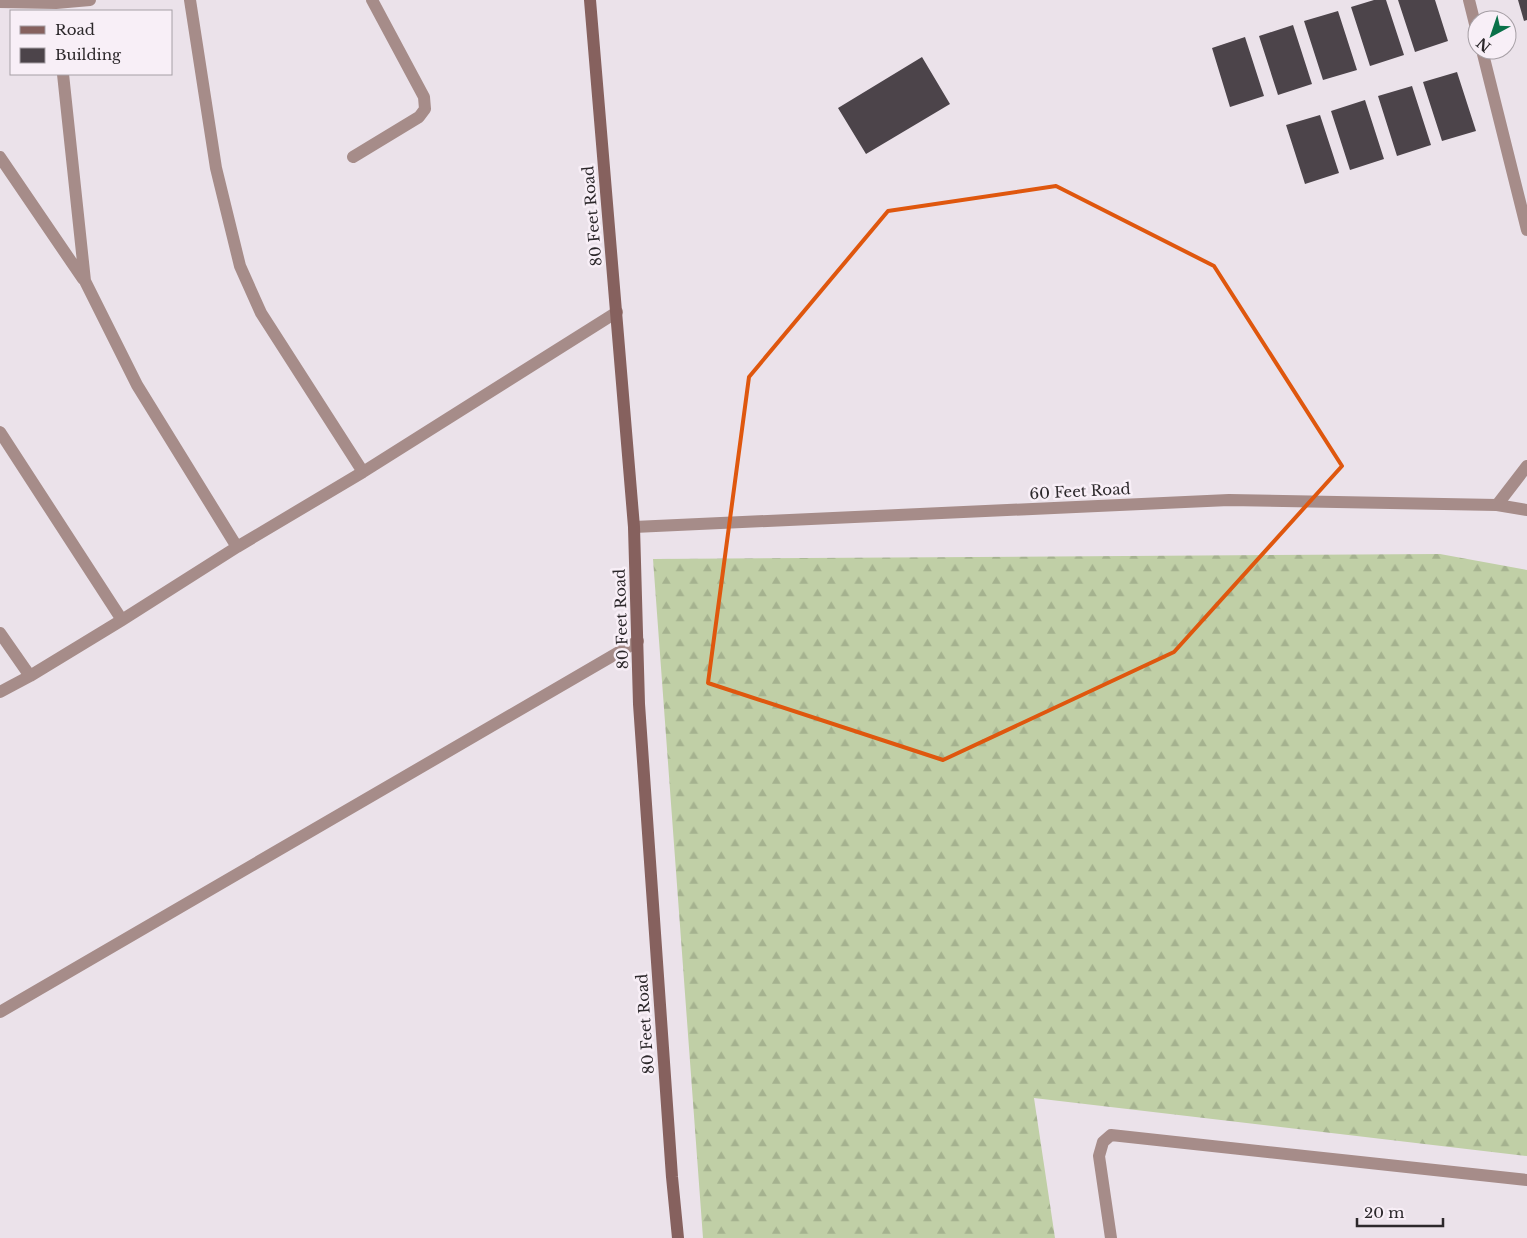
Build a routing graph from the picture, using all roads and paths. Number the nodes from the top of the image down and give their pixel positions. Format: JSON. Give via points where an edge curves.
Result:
{"nodes":[{"id":1,"x":90,"y":0,"type":"edge"},
{"id":2,"x":190,"y":0,"type":"edge"},
{"id":3,"x":372,"y":0,"type":"edge"},
{"id":4,"x":590,"y":0,"type":"edge"},
{"id":5,"x":0,"y":2,"type":"edge"},
{"id":6,"x":56,"y":7,"type":"edge"},
{"id":7,"x":1484,"y":60,"type":"edge"},
{"id":8,"x":63,"y":75,"type":"edge"},
{"id":9,"x":0,"y":157,"type":"edge"},
{"id":10,"x":353,"y":157,"type":"dead end"},
{"id":11,"x":1527,"y":230,"type":"edge"},
{"id":12,"x":85,"y":281,"type":"junction"},
{"id":13,"x":617,"y":312,"type":"junction"},
{"id":14,"x":0,"y":432,"type":"edge"},
{"id":15,"x":1527,"y":466,"type":"edge"},
{"id":16,"x":363,"y":472,"type":"junction"},
{"id":17,"x":1497,"y":505,"type":"junction"},
{"id":18,"x":1527,"y":510,"type":"edge"},
{"id":19,"x":634,"y":527,"type":"junction"},
{"id":20,"x":237,"y":547,"type":"junction"},
{"id":21,"x":122,"y":620,"type":"junction"},
{"id":22,"x":0,"y":633,"type":"edge"},
{"id":23,"x":638,"y":641,"type":"junction"},
{"id":24,"x":30,"y":676,"type":"junction"},
{"id":25,"x":0,"y":692,"type":"edge"},
{"id":26,"x":0,"y":1012,"type":"edge"},
{"id":27,"x":1527,"y":1180,"type":"edge"},
{"id":28,"x":678,"y":1238,"type":"edge"},
{"id":29,"x":1111,"y":1238,"type":"edge"}],
"edges":[{"from":1,"to":6,"type":"street"},
{"from":2,"to":16,"type":"street","via":[[216,168],[240,266],[261,313]]},
{"from":3,"to":10,"type":"street","via":[[424,97],[425,109],[419,117]]},
{"from":4,"to":13,"type":"main road","name":"80 Feet Road"},
{"from":5,"to":6,"type":"street"},
{"from":7,"to":11,"type":"street"},
{"from":8,"to":12,"type":"street"},
{"from":9,"to":12,"type":"street"},
{"from":12,"to":20,"type":"street","via":[[137,385]]},
{"from":13,"to":16,"type":"street"},
{"from":13,"to":19,"type":"main road","name":"80 Feet Road"},
{"from":14,"to":21,"type":"street"},
{"from":15,"to":17,"type":"street"},
{"from":16,"to":20,"type":"street"},
{"from":17,"to":18,"type":"street","name":"60 Feet Road"},
{"from":17,"to":19,"type":"street","name":"60 Feet Road","via":[[1229,500]]},
{"from":19,"to":23,"type":"main road","name":"80 Feet Road"},
{"from":20,"to":21,"type":"street"},
{"from":21,"to":24,"type":"street"},
{"from":22,"to":24,"type":"street"},
{"from":23,"to":26,"type":"street"},
{"from":23,"to":28,"type":"main road","name":"80 Feet Road","via":[[639,704]]},
{"from":24,"to":25,"type":"street"},
{"from":27,"to":29,"type":"street","via":[[1110,1135],[1103,1142],[1099,1156]]}]}
